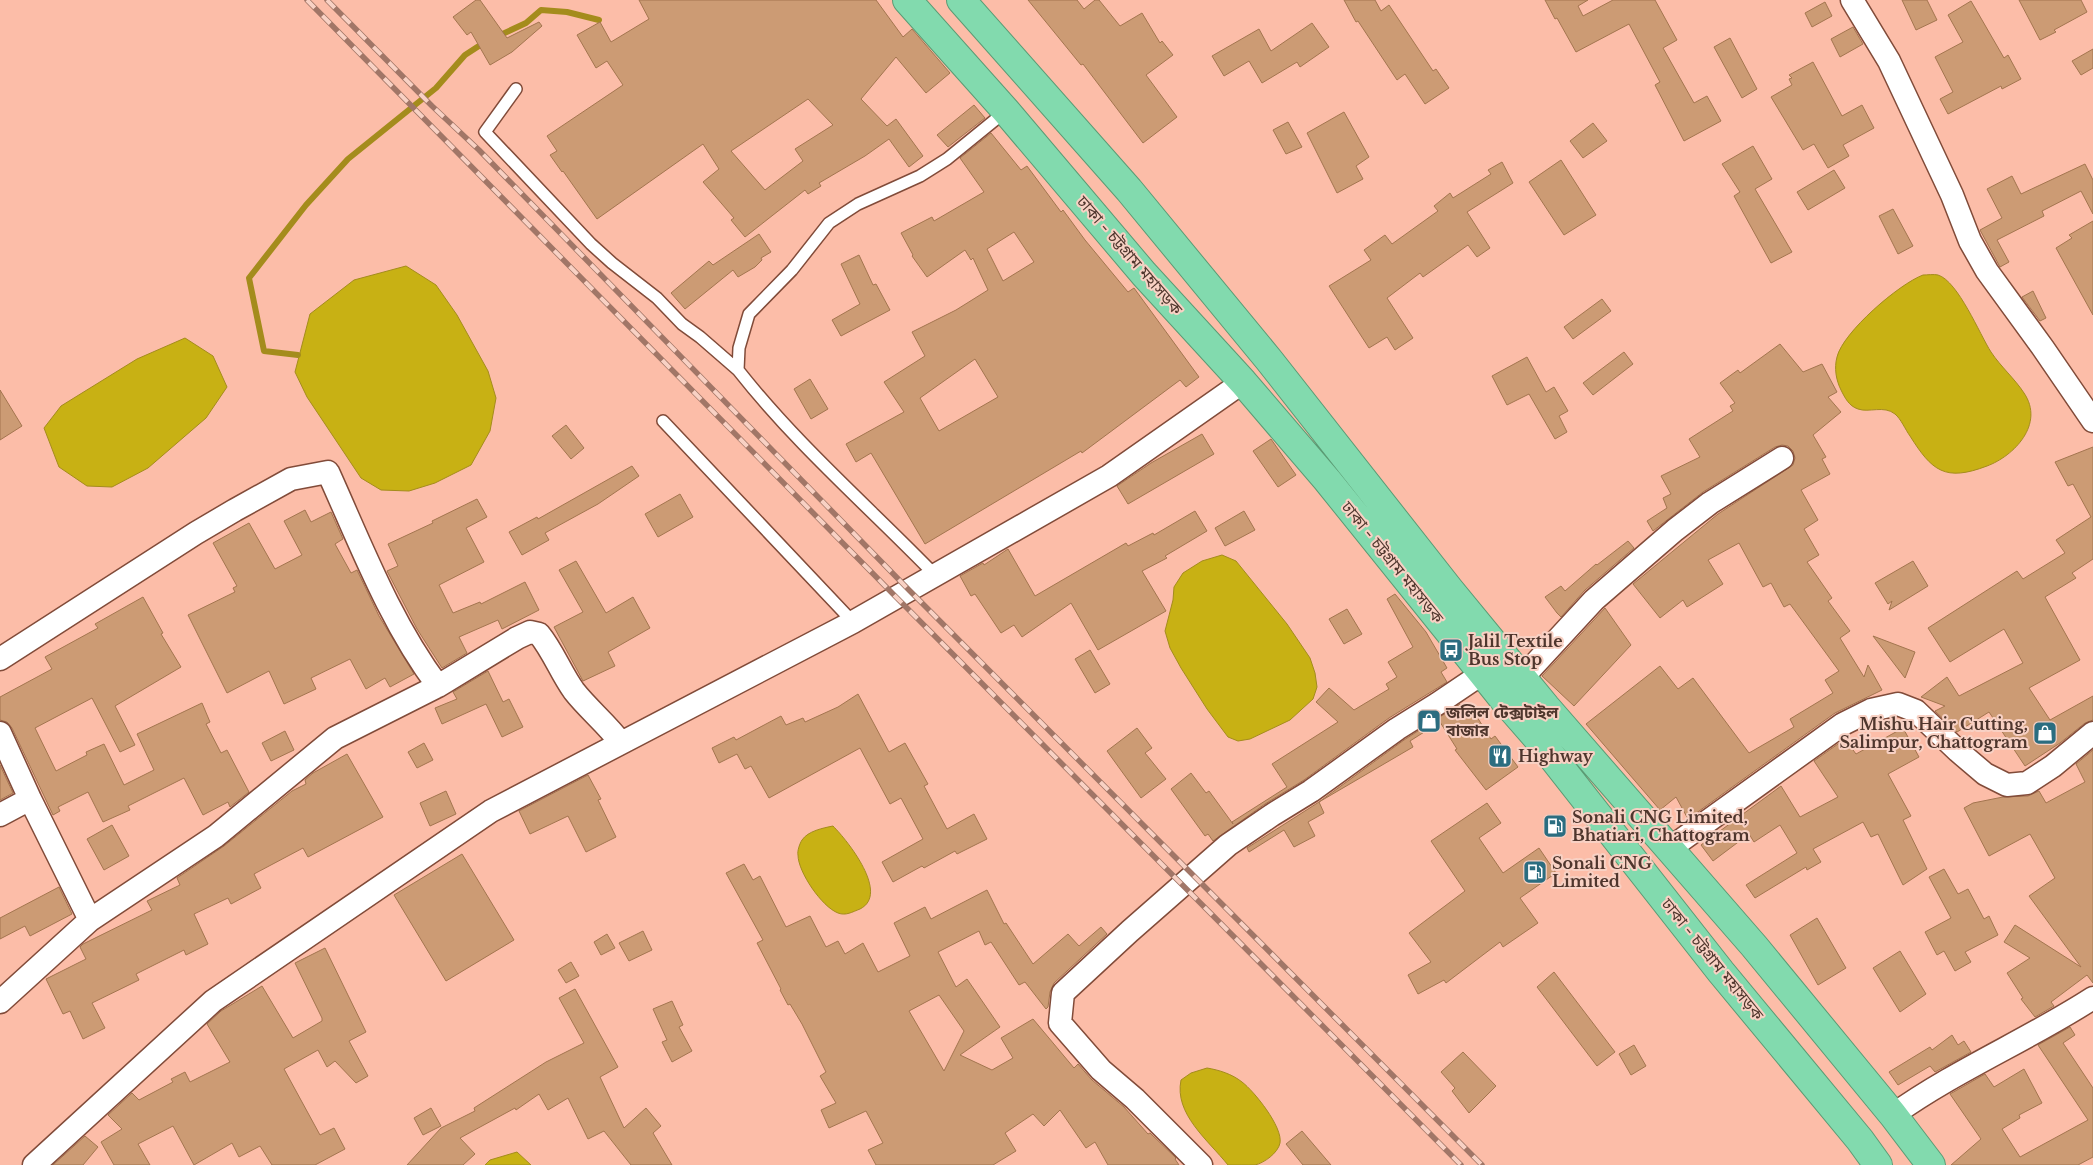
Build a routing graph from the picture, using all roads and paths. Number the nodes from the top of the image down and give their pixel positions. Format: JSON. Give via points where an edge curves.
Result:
{"nodes":[{"id":1,"x":906,"y":0,"type":"edge"},
{"id":2,"x":961,"y":0,"type":"edge"},
{"id":3,"x":1852,"y":0,"type":"edge"},
{"id":4,"x":516,"y":89,"type":"dead end"},
{"id":5,"x":1006,"y":112,"type":"junction"},
{"id":6,"x":738,"y":370,"type":"junction"},
{"id":7,"x":1243,"y":382,"type":"junction"},
{"id":8,"x":663,"y":421,"type":"dead end"},
{"id":9,"x":2093,"y":421,"type":"edge"},
{"id":10,"x":1782,"y":458,"type":"dead end"},
{"id":11,"x":935,"y":575,"type":"junction"},
{"id":12,"x":854,"y":622,"type":"junction"},
{"id":13,"x":0,"y":659,"type":"edge"},
{"id":14,"x":1483,"y":673,"type":"junction"},
{"id":15,"x":1522,"y":678,"type":"junction"},
{"id":16,"x":438,"y":686,"type":"junction"},
{"id":17,"x":0,"y":733,"type":"edge"},
{"id":18,"x":2093,"y":733,"type":"edge"},
{"id":19,"x":621,"y":743,"type":"junction"},
{"id":20,"x":30,"y":799,"type":"junction"},
{"id":21,"x":0,"y":814,"type":"edge"},
{"id":22,"x":1669,"y":849,"type":"junction"},
{"id":23,"x":90,"y":920,"type":"junction"},
{"id":24,"x":2,"y":994,"type":"edge"},
{"id":25,"x":2093,"y":998,"type":"edge"},
{"id":26,"x":1893,"y":1115,"type":"junction"},
{"id":27,"x":1926,"y":1160,"type":"edge"},
{"id":28,"x":34,"y":1165,"type":"edge"},
{"id":29,"x":1201,"y":1165,"type":"edge"},
{"id":30,"x":1878,"y":1165,"type":"edge"}],
"edges":[{"from":1,"to":5,"type":"highway","name":"ঢাকা - চট্টগ্রাম মহাসড়ক"},
{"from":2,"to":15,"type":"highway","name":"ঢাকা - চট্টগ্রাম মহাসড়ক","via":[[1177,248]]},
{"from":3,"to":9,"type":"street","via":[[1889,62],[1987,271]]},
{"from":4,"to":6,"type":"lane","via":[[484,132],[584,237]]},
{"from":5,"to":6,"type":"lane","via":[[920,176],[858,204],[829,223],[792,270],[749,314],[739,348]]},
{"from":5,"to":7,"type":"highway","name":"ঢাকা - চট্টগ্রাম মহাসড়ক","via":[[1144,274]]},
{"from":6,"to":11,"type":"lane","via":[[803,445]]},
{"from":7,"to":11,"type":"street","via":[[1109,476]]},
{"from":7,"to":14,"type":"highway","name":"ঢাকা - চট্টগ্রাম মহাসড়ক"},
{"from":8,"to":12,"type":"lane"},
{"from":10,"to":15,"type":"street","via":[[1710,503],[1675,530],[1594,600]]},
{"from":11,"to":12,"type":"street"},
{"from":12,"to":19,"type":"street"},
{"from":13,"to":16,"type":"street","via":[[243,505],[291,479],[328,472],[416,658]]},
{"from":14,"to":29,"type":"street","via":[[1228,845],[1062,993],[1060,1023],[1079,1047]]},
{"from":14,"to":30,"type":"highway","name":"ঢাকা - চট্টগ্রাম মহাসড়ক"},
{"from":15,"to":22,"type":"highway","name":"ঢাকা - চট্টগ্রাম মহাসড়ক"},
{"from":16,"to":19,"type":"street","via":[[517,638],[530,632],[539,634],[575,692]]},
{"from":16,"to":23,"type":"street","via":[[336,738],[216,836]]},
{"from":17,"to":20,"type":"street"},
{"from":18,"to":22,"type":"street","via":[[2027,783],[2007,786],[1958,751],[1916,711],[1898,704],[1871,710],[1843,724]]},
{"from":19,"to":28,"type":"street","via":[[491,811],[213,1001]]},
{"from":20,"to":21,"type":"street"},
{"from":20,"to":23,"type":"street"},
{"from":22,"to":26,"type":"highway","name":"ঢাকা - চট্টগ্রাম মহাসড়ক","via":[[1754,946]]},
{"from":23,"to":24,"type":"street","via":[[32,975]]},
{"from":25,"to":26,"type":"street","via":[[2023,1041],[1945,1080]]},
{"from":26,"to":27,"type":"highway","name":"ঢাকা - চট্টগ্রাম মহাসড়ক"}]}
